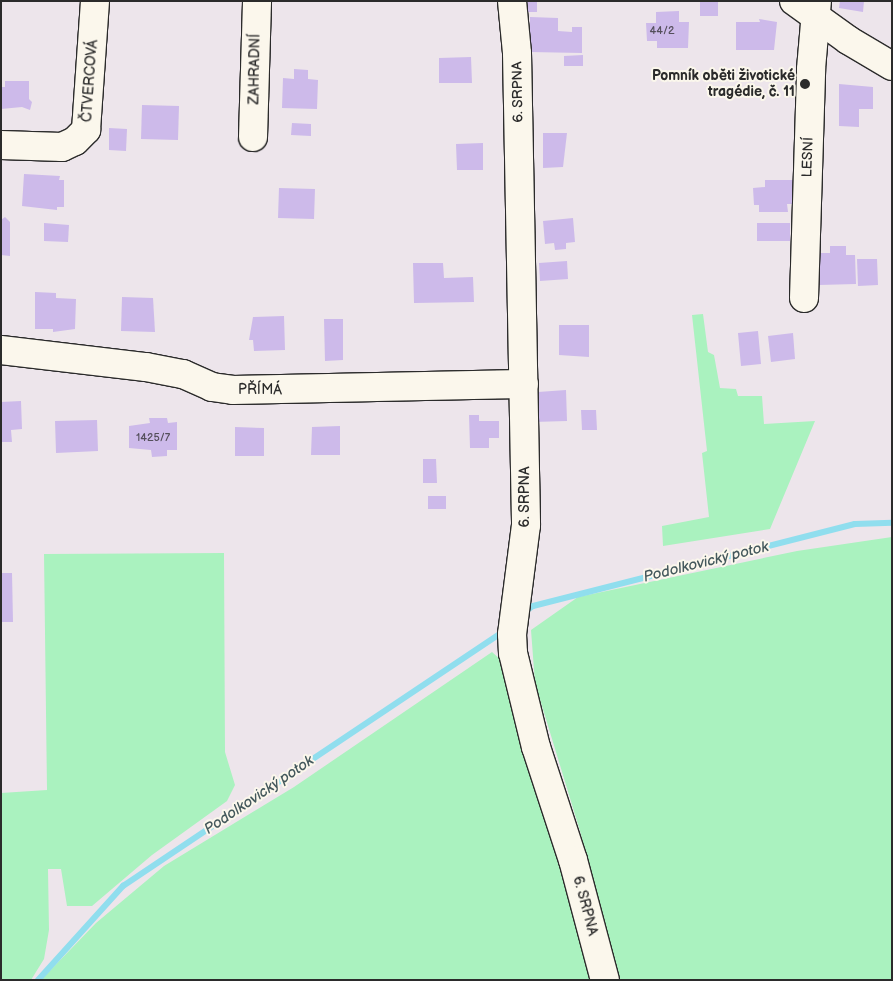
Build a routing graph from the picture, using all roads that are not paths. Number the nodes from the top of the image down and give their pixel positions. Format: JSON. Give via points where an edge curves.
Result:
{"nodes":[{"id":1,"x":95,"y":1,"type":"edge"},
{"id":2,"x":257,"y":1,"type":"edge"},
{"id":3,"x":512,"y":1,"type":"edge"},
{"id":4,"x":808,"y":6,"type":"edge"},
{"id":5,"x":892,"y":66,"type":"edge"},
{"id":6,"x":253,"y":137,"type":"dead end"},
{"id":7,"x":1,"y":145,"type":"edge"},
{"id":8,"x":804,"y":298,"type":"dead end"},
{"id":9,"x":1,"y":350,"type":"edge"},
{"id":10,"x":524,"y":384,"type":"junction"},
{"id":11,"x":605,"y":980,"type":"edge"}],
"edges":[{"from":1,"to":7,"type":"street","name":"ČTVERCOVÁ","via":[[86,130],[75,141],[62,147]]},
{"from":2,"to":6,"type":"street","name":"ZAHRADNÍ"},
{"from":3,"to":10,"type":"street","name":"6. SRPNA","via":[[517,53]]},
{"from":4,"to":5,"type":"street","name":"LESNÍ"},
{"from":4,"to":8,"type":"street","name":"LESNÍ"},
{"from":9,"to":10,"type":"street","name":"PŘÍMÁ","via":[[146,367],[183,374],[212,386],[233,390]]},
{"from":10,"to":11,"type":"street","name":"6. SRPNA","via":[[526,525],[512,634],[513,653],[536,747],[573,860]]}]}
